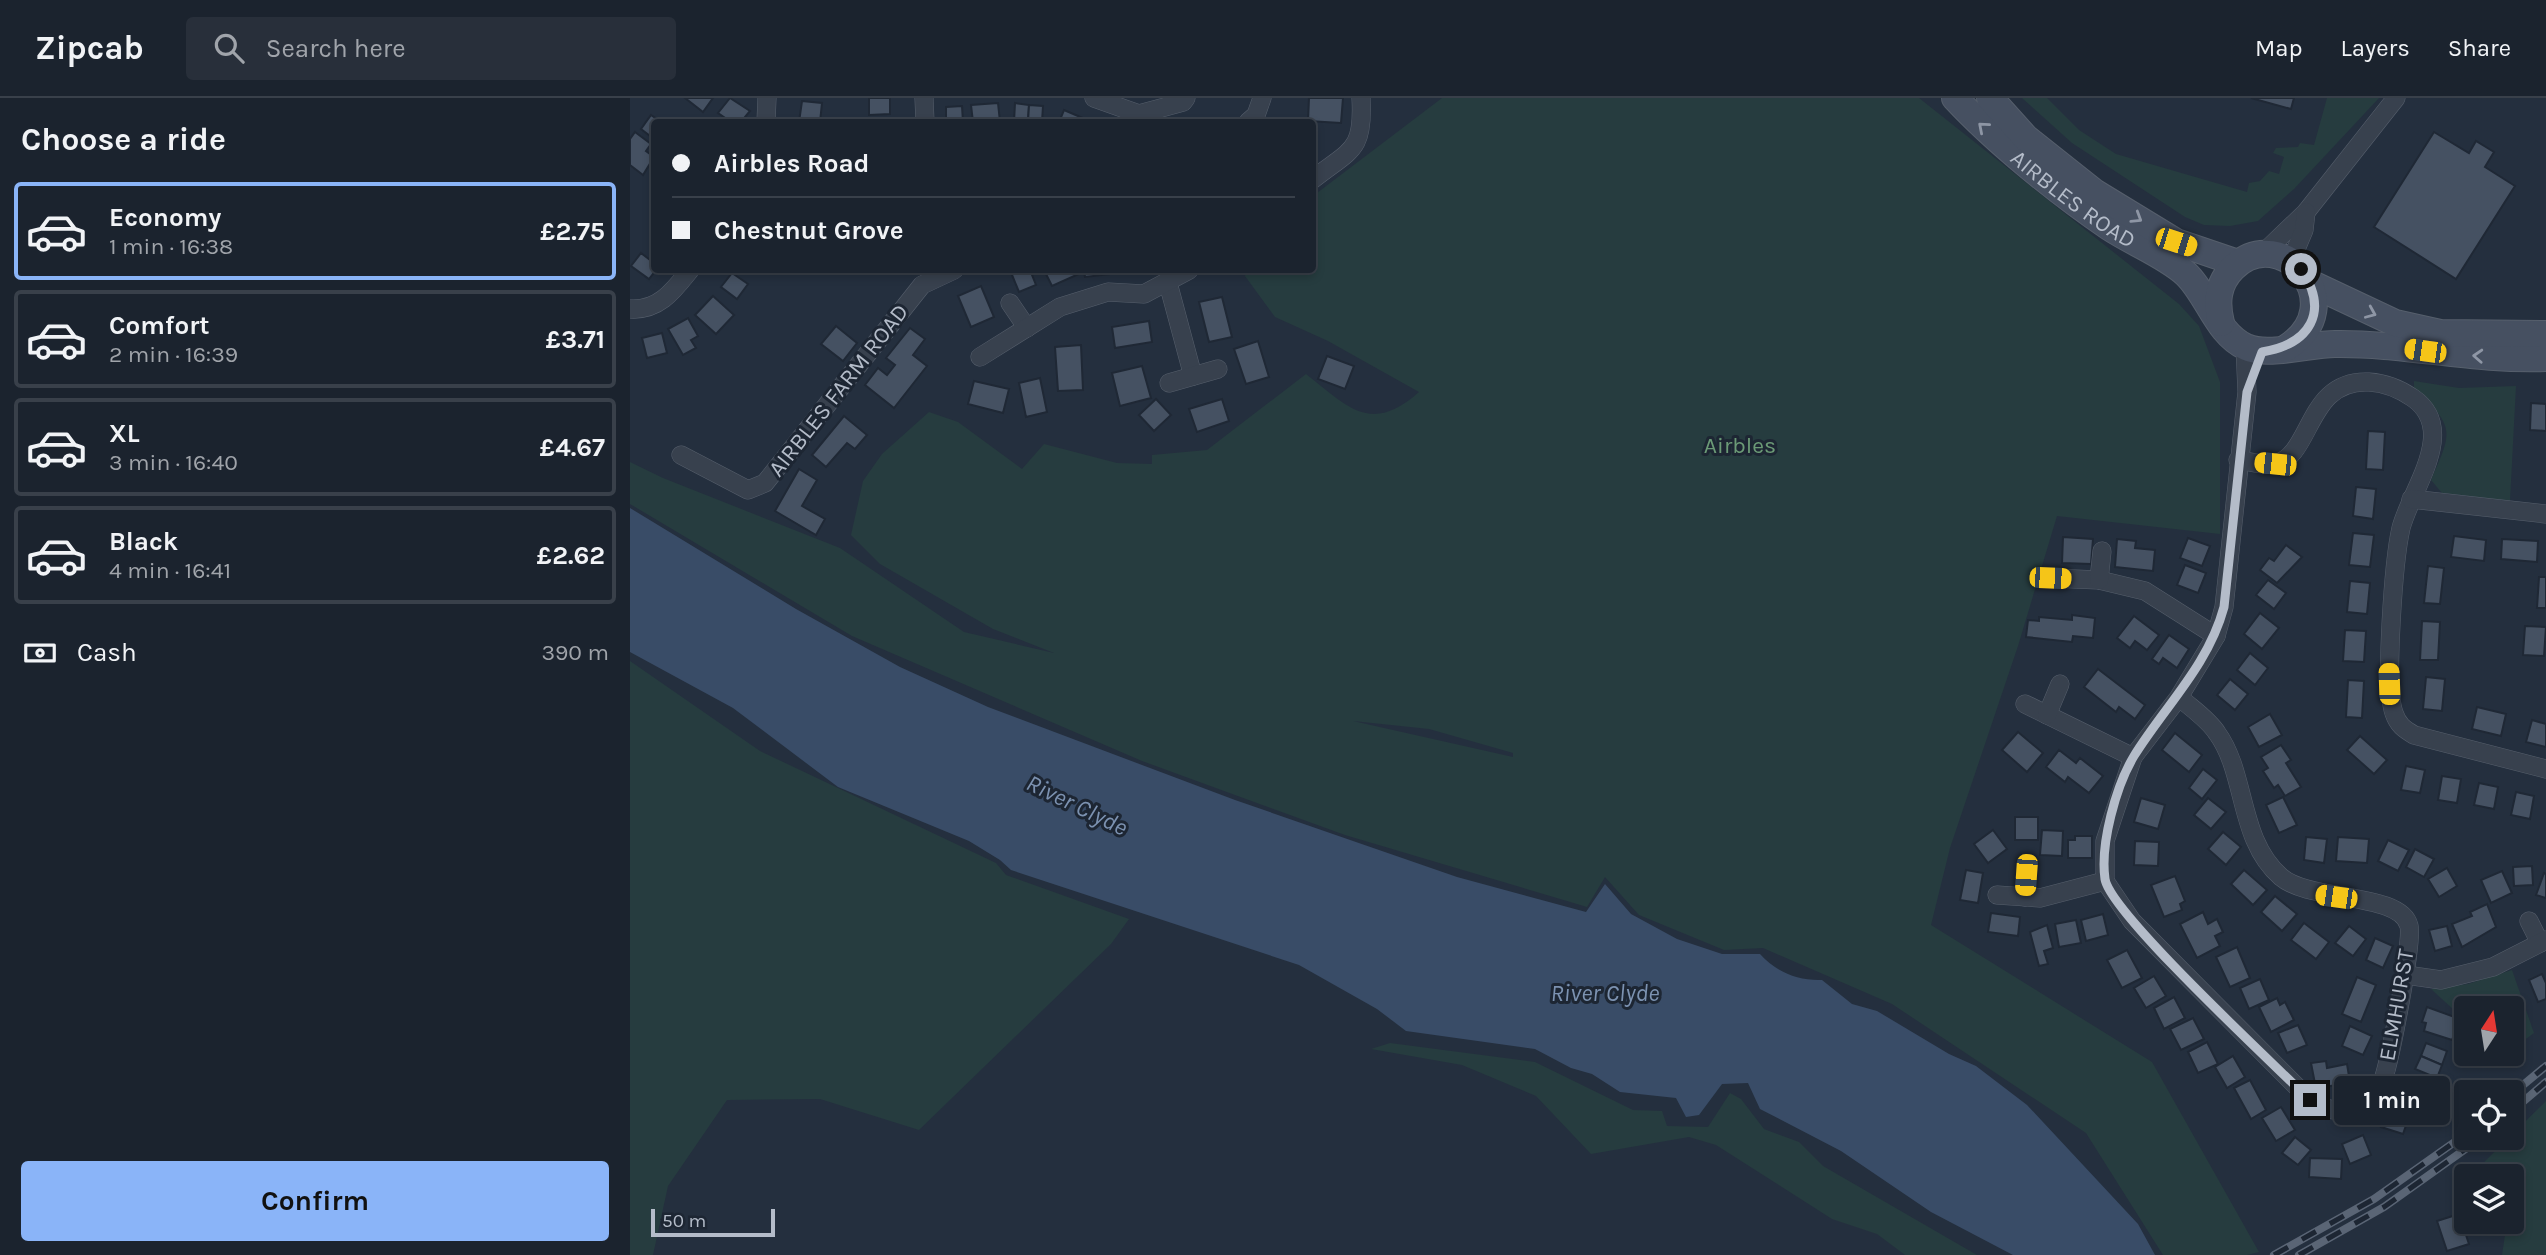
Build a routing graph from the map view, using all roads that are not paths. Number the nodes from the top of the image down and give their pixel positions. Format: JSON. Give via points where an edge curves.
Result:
{"nodes":[{"id":1,"x":767,"y":98,"type":"edge"},
{"id":2,"x":924,"y":98,"type":"edge"},
{"id":3,"x":1094,"y":98,"type":"edge"},
{"id":4,"x":1186,"y":98,"type":"edge"},
{"id":5,"x":1262,"y":98,"type":"edge"},
{"id":6,"x":1361,"y":98,"type":"edge"},
{"id":7,"x":1955,"y":98,"type":"edge"},
{"id":8,"x":1990,"y":98,"type":"edge"},
{"id":9,"x":2396,"y":98,"type":"edge"},
{"id":10,"x":766,"y":119,"type":"edge"},
{"id":11,"x":925,"y":119,"type":"edge"},
{"id":12,"x":1251,"y":119,"type":"edge"},
{"id":13,"x":1316,"y":177,"type":"edge"},
{"id":14,"x":2306,"y":212,"type":"junction"},
{"id":15,"x":2249,"y":259,"type":"junction"},
{"id":16,"x":2291,"y":261,"type":"junction"},
{"id":17,"x":688,"y":273,"type":"edge"},
{"id":18,"x":948,"y":273,"type":"edge"},
{"id":19,"x":1184,"y":273,"type":"edge"},
{"id":20,"x":1168,"y":283,"type":"junction"},
{"id":21,"x":2310,"y":283,"type":"junction"},
{"id":22,"x":1010,"y":303,"type":"dead end"},
{"id":23,"x":630,"y":309,"type":"edge"},
{"id":24,"x":2222,"y":325,"type":"junction"},
{"id":25,"x":1027,"y":328,"type":"junction"},
{"id":26,"x":2546,"y":334,"type":"edge"},
{"id":27,"x":2264,"y":349,"type":"junction"},
{"id":28,"x":980,"y":357,"type":"dead end"},
{"id":29,"x":2546,"y":358,"type":"edge"},
{"id":30,"x":1218,"y":369,"type":"dead end"},
{"id":31,"x":1194,"y":376,"type":"junction"},
{"id":32,"x":1168,"y":383,"type":"dead end"},
{"id":33,"x":681,"y":455,"type":"dead end"},
{"id":34,"x":2238,"y":460,"type":"junction"},
{"id":35,"x":2411,"y":499,"type":"junction"},
{"id":36,"x":2546,"y":514,"type":"edge"},
{"id":37,"x":2102,"y":551,"type":"dead end"},
{"id":38,"x":2050,"y":578,"type":"dead end"},
{"id":39,"x":2099,"y":580,"type":"junction"},
{"id":40,"x":2216,"y":636,"type":"junction"},
{"id":41,"x":2060,"y":684,"type":"dead end"},
{"id":42,"x":2179,"y":697,"type":"junction"},
{"id":43,"x":2025,"y":704,"type":"dead end"},
{"id":44,"x":2047,"y":715,"type":"junction"},
{"id":45,"x":2133,"y":757,"type":"junction"},
{"id":46,"x":2546,"y":769,"type":"edge"},
{"id":47,"x":2026,"y":875,"type":"dead end"},
{"id":48,"x":2105,"y":881,"type":"junction"},
{"id":49,"x":1997,"y":895,"type":"dead end"},
{"id":50,"x":2025,"y":897,"type":"junction"},
{"id":51,"x":2529,"y":921,"type":"dead end"},
{"id":52,"x":2543,"y":942,"type":"edge"},
{"id":53,"x":2406,"y":975,"type":"junction"}],
"edges":[{"from":1,"to":10,"type":"street"},
{"from":2,"to":11,"type":"street"},
{"from":3,"to":4,"type":"street","via":[[1139,114],[1183,103]]},
{"from":5,"to":12,"type":"street"},
{"from":6,"to":13,"type":"street","via":[[1357,145]]},
{"from":24,"to":7,"type":"main road","name":"AIRBLES ROAD","one_way":true,"via":[[2186,274],[2108,226],[1980,125]]},
{"from":8,"to":15,"type":"main road","name":"AIRBLES ROAD","one_way":true,"via":[[2026,138],[2094,192],[2176,242]]},
{"from":9,"to":14,"type":"street"},
{"from":14,"to":15,"type":"street"},
{"from":14,"to":16,"type":"street"},
{"from":15,"to":16,"type":"main road","name":"AIRBLES ROAD"},
{"from":15,"to":24,"type":"main road","via":[[2226,275],[2219,290],[2217,309]]},
{"from":16,"to":21,"type":"main road"},
{"from":17,"to":23,"type":"street","via":[[669,297]]},
{"from":18,"to":33,"type":"street","name":"AIRBLES FARM ROAD","via":[[922,285],[765,482],[748,490]]},
{"from":19,"to":20,"type":"street"},
{"from":20,"to":25,"type":"street","via":[[1144,294],[1108,292],[1060,307]]},
{"from":20,"to":31,"type":"street"},
{"from":21,"to":26,"type":"main road","one_way":true,"via":[[2346,303],[2407,326],[2440,333]]},
{"from":21,"to":27,"type":"main road","via":[[2315,304],[2299,339]]},
{"from":22,"to":25,"type":"street"},
{"from":24,"to":27,"type":"main road","name":"AIRBLES ROAD","via":[[2230,336]]},
{"from":25,"to":28,"type":"street"},
{"from":29,"to":27,"type":"main road","one_way":true,"via":[[2452,355],[2371,343]]},
{"from":27,"to":34,"type":"street","via":[[2247,392]]},
{"from":30,"to":31,"type":"street"},
{"from":31,"to":32,"type":"street"},
{"from":34,"to":35,"type":"street","via":[[2275,464],[2289,454],[2325,399],[2344,384],[2370,382],[2399,388],[2423,405],[2433,426],[2432,449]]},
{"from":34,"to":40,"type":"street","via":[[2224,607]]},
{"from":35,"to":36,"type":"street"},
{"from":35,"to":46,"type":"street","via":[[2400,530],[2389,670],[2390,699],[2399,725],[2438,743]]},
{"from":37,"to":39,"type":"street"},
{"from":38,"to":39,"type":"street"},
{"from":39,"to":40,"type":"street","via":[[2145,591]]},
{"from":40,"to":42,"type":"street"},
{"from":41,"to":44,"type":"street"},
{"from":42,"to":45,"type":"street"},
{"from":42,"to":53,"type":"street","name":"ELMHURST","via":[[2217,732],[2258,847],[2281,877],[2311,893],[2386,904],[2400,912],[2409,926]]},
{"from":43,"to":44,"type":"street"},
{"from":44,"to":45,"type":"street"},
{"from":45,"to":48,"type":"street","via":[[2105,841]]},
{"from":47,"to":50,"type":"street"},
{"from":48,"to":50,"type":"street","via":[[2040,898]]},
{"from":48,"to":53,"type":"street","name":"ELMHURST","via":[[2132,921],[2174,965],[2310,1100],[2329,1111],[2351,1108],[2381,1083]]},
{"from":49,"to":50,"type":"street"},
{"from":51,"to":52,"type":"street"},
{"from":52,"to":53,"type":"street","via":[[2493,967],[2441,980]]}]}
